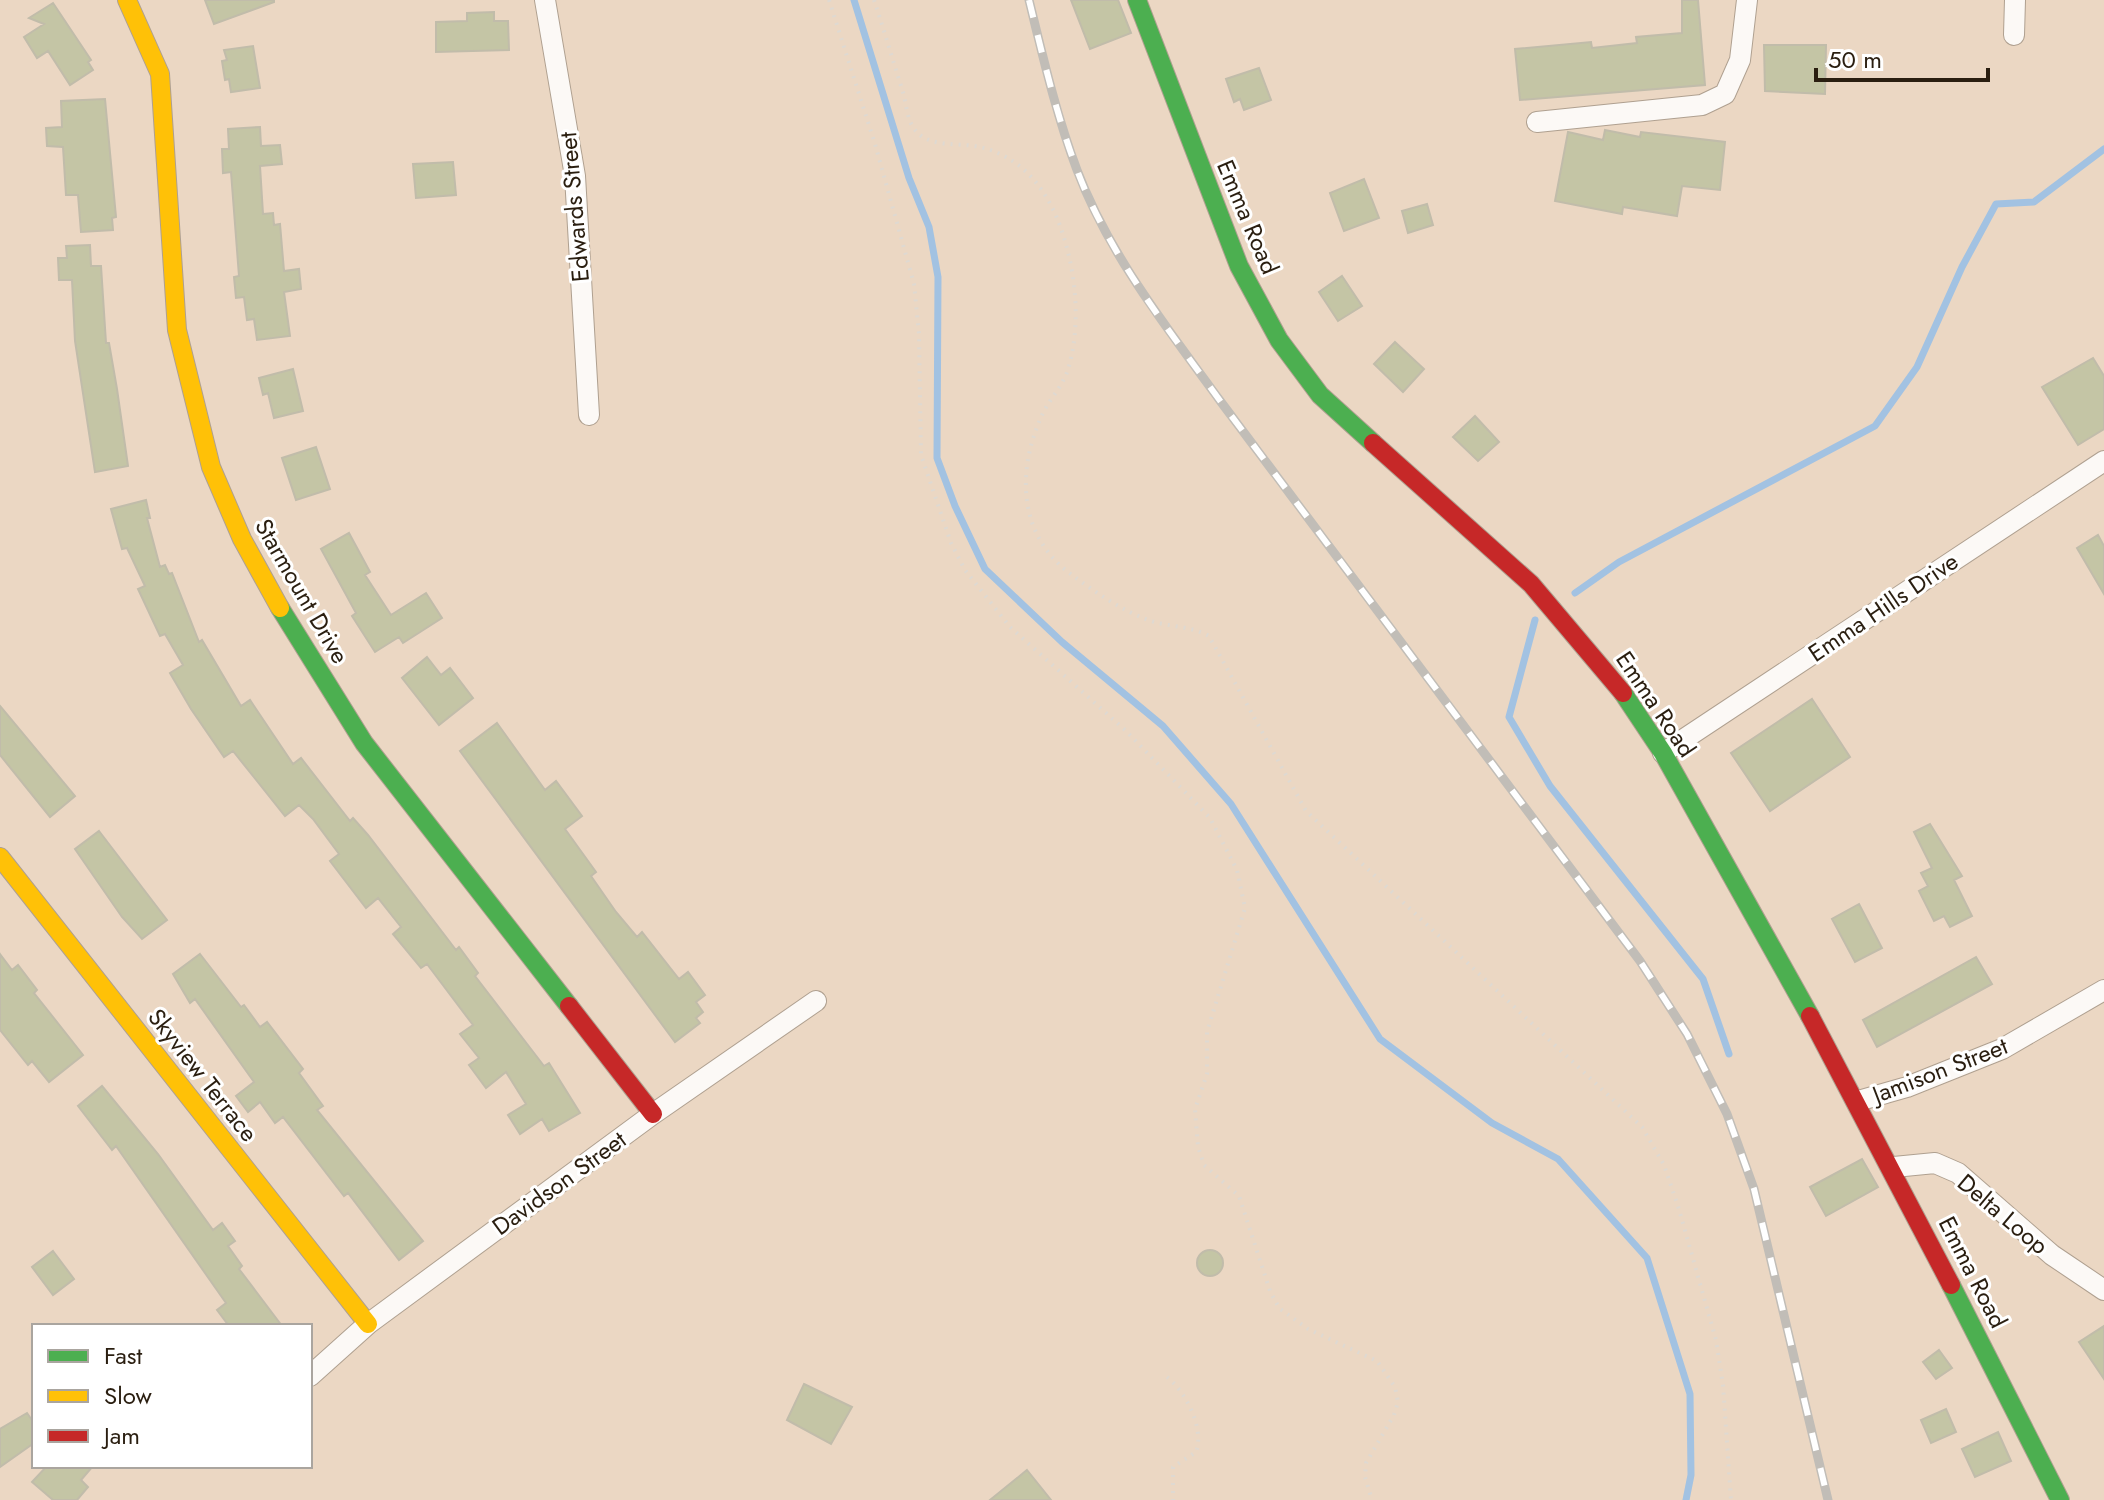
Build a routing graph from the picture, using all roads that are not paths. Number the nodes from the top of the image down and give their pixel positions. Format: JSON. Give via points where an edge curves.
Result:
{"nodes":[{"id":1,"x":127,"y":0,"type":"edge"},
{"id":2,"x":545,"y":0,"type":"edge"},
{"id":3,"x":1137,"y":0,"type":"edge"},
{"id":4,"x":1747,"y":0,"type":"edge"},
{"id":5,"x":2015,"y":0,"type":"edge"},
{"id":6,"x":2014,"y":35,"type":"dead end"},
{"id":7,"x":1537,"y":122,"type":"dead end"},
{"id":8,"x":589,"y":415,"type":"dead end"},
{"id":9,"x":2104,"y":461,"type":"edge"},
{"id":10,"x":1663,"y":753,"type":"junction"},
{"id":11,"x":0,"y":857,"type":"edge"},
{"id":12,"x":2104,"y":990,"type":"edge"},
{"id":13,"x":816,"y":1001,"type":"dead end"},
{"id":14,"x":1858,"y":1101,"type":"junction"},
{"id":15,"x":653,"y":1114,"type":"junction"},
{"id":16,"x":1894,"y":1167,"type":"junction"},
{"id":17,"x":2104,"y":1290,"type":"edge"},
{"id":18,"x":368,"y":1324,"type":"junction"},
{"id":19,"x":312,"y":1374,"type":"edge"},
{"id":20,"x":2060,"y":1500,"type":"edge"}],
"edges":[{"from":1,"to":15,"type":"street","name":"Starmount Drive","via":[[160,74],[177,330],[211,467],[242,539],[364,743]]},
{"from":2,"to":8,"type":"street","name":"Edwards Street","via":[[575,176]]},
{"from":3,"to":10,"type":"street","name":"Emma Road","via":[[1239,266],[1279,340],[1320,395],[1531,584],[1616,682]]},
{"from":4,"to":7,"type":"street","via":[[1740,60],[1725,94],[1702,105]]},
{"from":5,"to":6,"type":"street"},
{"from":9,"to":10,"type":"street","name":"Emma Hills Drive"},
{"from":10,"to":14,"type":"street","name":"Emma Road"},
{"from":11,"to":18,"type":"street","name":"Skyview Terrace"},
{"from":12,"to":14,"type":"street","name":"Jamison Street","via":[[2002,1049]]},
{"from":13,"to":15,"type":"street","name":"Davidson Street"},
{"from":14,"to":16,"type":"street","name":"Emma Road"},
{"from":15,"to":18,"type":"street","name":"Davidson Street"},
{"from":16,"to":17,"type":"street","name":"Delta Loop","via":[[1935,1163],[1958,1173],[2052,1255]]},
{"from":16,"to":20,"type":"street","name":"Emma Road"},
{"from":18,"to":19,"type":"street","name":"Davidson Street"}]}
